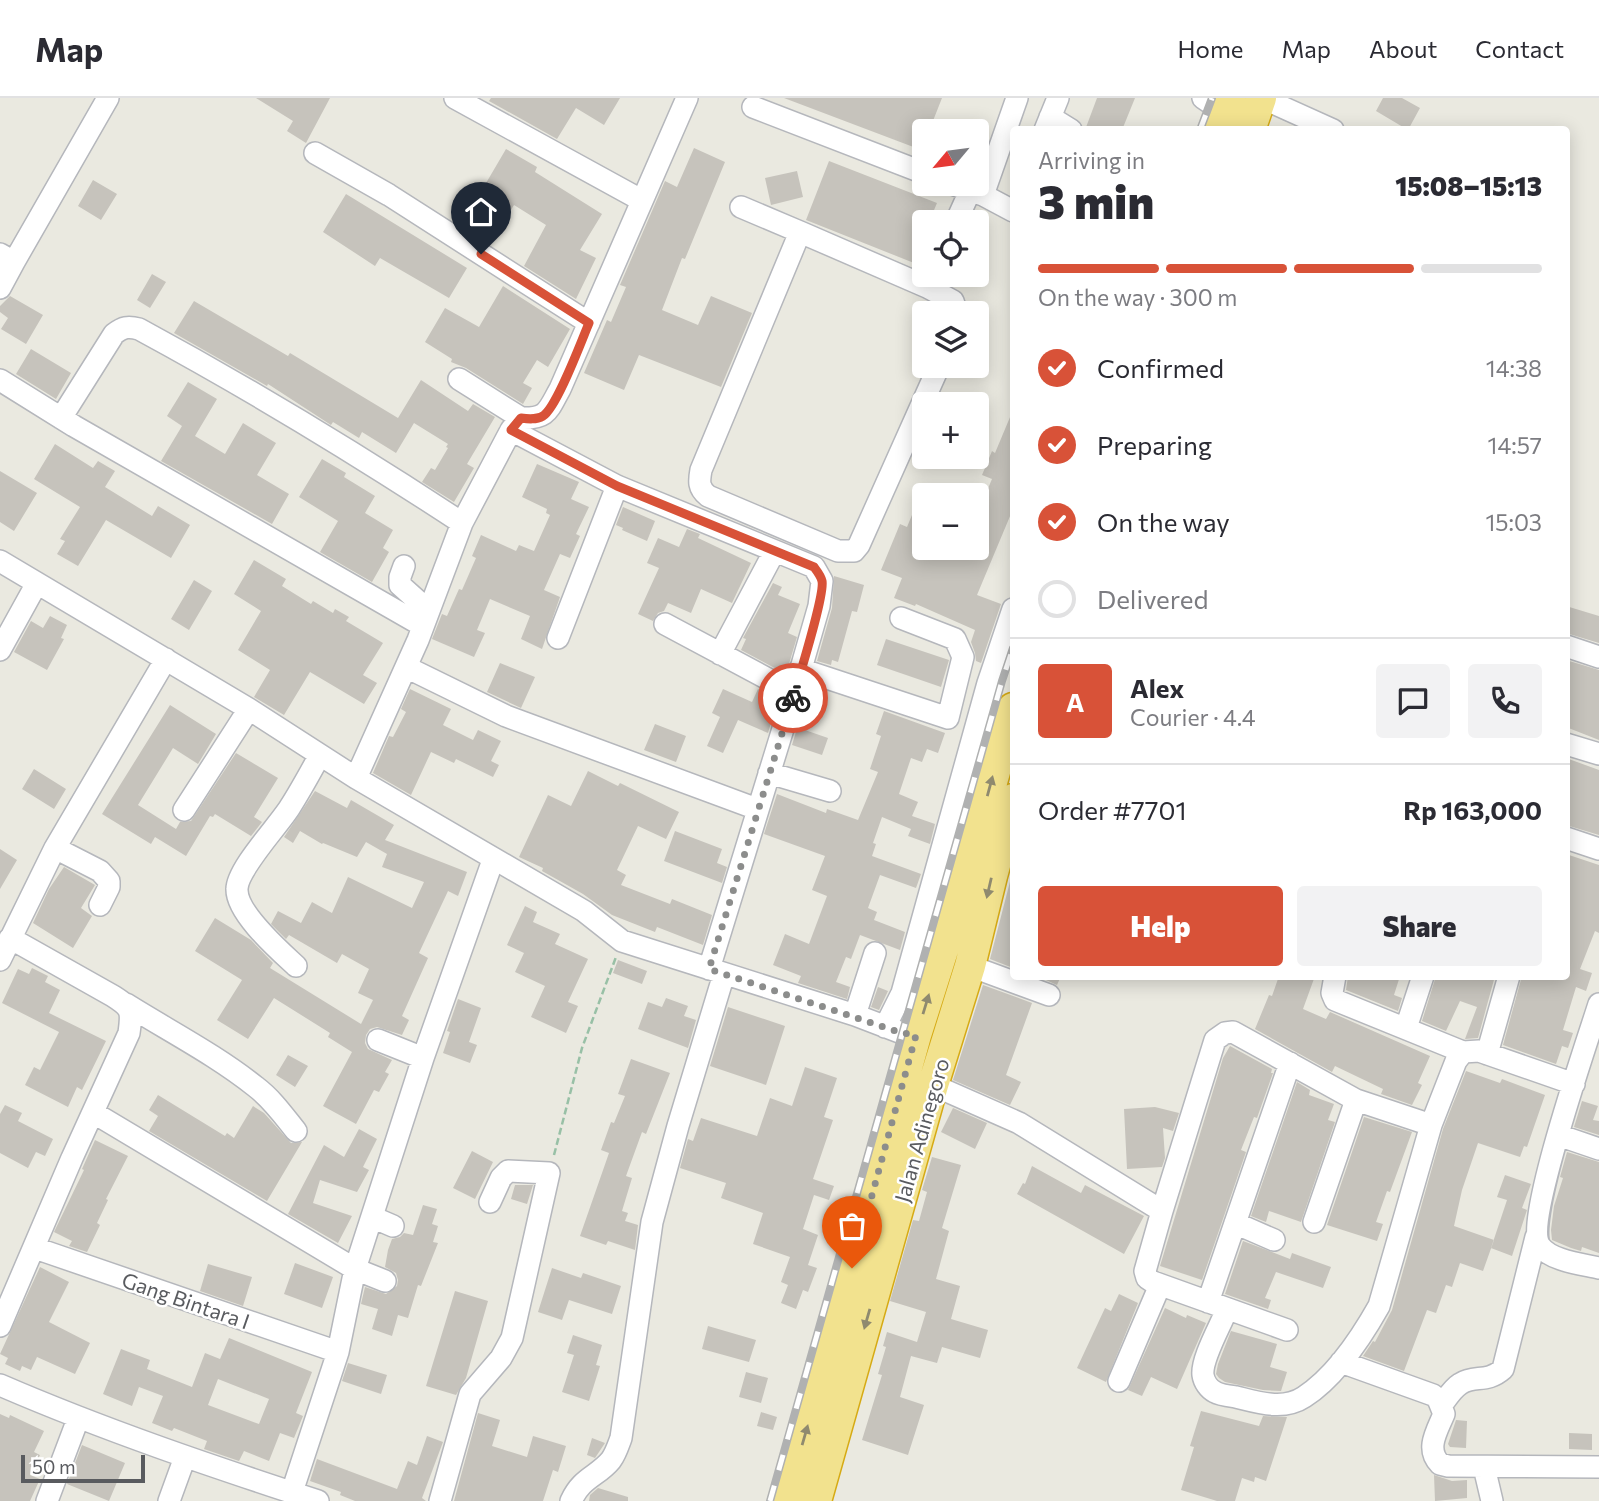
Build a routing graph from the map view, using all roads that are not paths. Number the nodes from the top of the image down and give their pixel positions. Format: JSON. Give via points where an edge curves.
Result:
{"nodes":[{"id":1,"x":108,"y":98,"type":"edge"},
{"id":2,"x":455,"y":98,"type":"edge"},
{"id":3,"x":687,"y":98,"type":"edge"},
{"id":4,"x":1017,"y":98,"type":"edge"},
{"id":5,"x":1262,"y":98,"type":"edge"},
{"id":6,"x":753,"y":107,"type":"dead end"},
{"id":7,"x":1051,"y":115,"type":"edge"},
{"id":8,"x":1294,"y":122,"type":"edge"},
{"id":9,"x":1066,"y":126,"type":"edge"},
{"id":10,"x":1252,"y":126,"type":"edge"},
{"id":11,"x":1314,"y":126,"type":"edge"},
{"id":12,"x":989,"y":151,"type":"edge"},
{"id":13,"x":315,"y":153,"type":"dead end"},
{"id":14,"x":912,"y":168,"type":"edge"},
{"id":15,"x":989,"y":193,"type":"edge"},
{"id":16,"x":981,"y":196,"type":"edge"},
{"id":17,"x":1010,"y":197,"type":"edge"},
{"id":18,"x":641,"y":200,"type":"junction"},
{"id":19,"x":741,"y":207,"type":"dead end"},
{"id":20,"x":1010,"y":210,"type":"edge"},
{"id":21,"x":800,"y":232,"type":"junction"},
{"id":22,"x":7,"y":258,"type":"edge"},
{"id":23,"x":912,"y":274,"type":"edge"},
{"id":24,"x":937,"y":287,"type":"edge"},
{"id":25,"x":0,"y":288,"type":"edge"},
{"id":26,"x":952,"y":301,"type":"edge"},
{"id":27,"x":589,"y":323,"type":"junction"},
{"id":28,"x":934,"y":378,"type":"edge"},
{"id":29,"x":459,"y":379,"type":"dead end"},
{"id":30,"x":0,"y":380,"type":"edge"},
{"id":31,"x":61,"y":418,"type":"junction"},
{"id":32,"x":516,"y":424,"type":"junction"},
{"id":33,"x":617,"y":486,"type":"junction"},
{"id":34,"x":462,"y":523,"type":"junction"},
{"id":35,"x":774,"y":552,"type":"junction"},
{"id":36,"x":0,"y":561,"type":"edge"},
{"id":37,"x":404,"y":566,"type":"dead end"},
{"id":38,"x":37,"y":583,"type":"junction"},
{"id":39,"x":901,"y":618,"type":"dead end"},
{"id":40,"x":1010,"y":618,"type":"edge"},
{"id":41,"x":426,"y":619,"type":"junction"},
{"id":42,"x":666,"y":624,"type":"dead end"},
{"id":43,"x":558,"y":638,"type":"dead end"},
{"id":44,"x":1570,"y":647,"type":"edge"},
{"id":45,"x":0,"y":650,"type":"edge"},
{"id":46,"x":720,"y":654,"type":"junction"},
{"id":47,"x":1599,"y":656,"type":"edge"},
{"id":48,"x":166,"y":659,"type":"junction"},
{"id":49,"x":406,"y":667,"type":"junction"},
{"id":50,"x":800,"y":669,"type":"junction"},
{"id":51,"x":794,"y":693,"type":"junction"},
{"id":52,"x":249,"y":709,"type":"junction"},
{"id":53,"x":1010,"y":719,"type":"edge"},
{"id":54,"x":1570,"y":745,"type":"edge"},
{"id":55,"x":1599,"y":754,"type":"edge"},
{"id":56,"x":320,"y":755,"type":"junction"},
{"id":57,"x":769,"y":772,"type":"junction"},
{"id":58,"x":356,"y":778,"type":"junction"},
{"id":59,"x":831,"y":790,"type":"dead end"},
{"id":60,"x":757,"y":809,"type":"junction"},
{"id":61,"x":184,"y":810,"type":"dead end"},
{"id":62,"x":1010,"y":810,"type":"edge"},
{"id":63,"x":1570,"y":839,"type":"edge"},
{"id":64,"x":55,"y":848,"type":"junction"},
{"id":65,"x":1599,"y":849,"type":"edge"},
{"id":66,"x":493,"y":860,"type":"junction"},
{"id":67,"x":100,"y":905,"type":"dead end"},
{"id":68,"x":10,"y":938,"type":"junction"},
{"id":69,"x":875,"y":953,"type":"dead end"},
{"id":70,"x":0,"y":960,"type":"edge"},
{"id":71,"x":296,"y":966,"type":"dead end"},
{"id":72,"x":970,"y":967,"type":"junction"},
{"id":73,"x":717,"y":971,"type":"junction"},
{"id":74,"x":1334,"y":980,"type":"edge"},
{"id":75,"x":1422,"y":980,"type":"edge"},
{"id":76,"x":1508,"y":980,"type":"edge"},
{"id":77,"x":1049,"y":995,"type":"dead end"},
{"id":78,"x":126,"y":1004,"type":"junction"},
{"id":79,"x":1599,"y":1004,"type":"edge"},
{"id":80,"x":855,"y":1016,"type":"junction"},
{"id":81,"x":885,"y":1027,"type":"junction"},
{"id":82,"x":1406,"y":1028,"type":"junction"},
{"id":83,"x":916,"y":1035,"type":"junction"},
{"id":84,"x":377,"y":1040,"type":"dead end"},
{"id":85,"x":1463,"y":1052,"type":"junction"},
{"id":86,"x":1487,"y":1054,"type":"junction"},
{"id":87,"x":1591,"y":1056,"type":"edge"},
{"id":88,"x":423,"y":1058,"type":"junction"},
{"id":89,"x":1290,"y":1063,"type":"junction"},
{"id":90,"x":1574,"y":1084,"type":"junction"},
{"id":91,"x":933,"y":1085,"type":"junction"},
{"id":92,"x":1356,"y":1100,"type":"junction"},
{"id":93,"x":94,"y":1113,"type":"junction"},
{"id":94,"x":1431,"y":1125,"type":"junction"},
{"id":95,"x":296,"y":1131,"type":"dead end"},
{"id":96,"x":1558,"y":1135,"type":"junction"},
{"id":97,"x":1599,"y":1149,"type":"edge"},
{"id":98,"x":490,"y":1202,"type":"dead end"},
{"id":99,"x":1162,"y":1211,"type":"junction"},
{"id":100,"x":372,"y":1217,"type":"junction"},
{"id":101,"x":1314,"y":1222,"type":"dead end"},
{"id":102,"x":1235,"y":1223,"type":"junction"},
{"id":103,"x":393,"y":1226,"type":"dead end"},
{"id":104,"x":1536,"y":1237,"type":"junction"},
{"id":105,"x":1274,"y":1240,"type":"dead end"},
{"id":106,"x":35,"y":1248,"type":"junction"},
{"id":107,"x":1599,"y":1268,"type":"edge"},
{"id":108,"x":355,"y":1269,"type":"junction"},
{"id":109,"x":385,"y":1282,"type":"dead end"},
{"id":110,"x":1160,"y":1285,"type":"junction"},
{"id":111,"x":1217,"y":1306,"type":"junction"},
{"id":112,"x":0,"y":1326,"type":"edge"},
{"id":113,"x":1287,"y":1330,"type":"dead end"},
{"id":114,"x":338,"y":1352,"type":"junction"},
{"id":115,"x":1341,"y":1362,"type":"junction"},
{"id":116,"x":1119,"y":1381,"type":"dead end"},
{"id":117,"x":0,"y":1385,"type":"edge"},
{"id":118,"x":1441,"y":1406,"type":"junction"},
{"id":119,"x":78,"y":1419,"type":"junction"},
{"id":120,"x":185,"y":1457,"type":"junction"},
{"id":121,"x":1484,"y":1466,"type":"junction"},
{"id":122,"x":1599,"y":1467,"type":"edge"},
{"id":123,"x":292,"y":1492,"type":"junction"},
{"id":124,"x":47,"y":1501,"type":"edge"},
{"id":125,"x":169,"y":1501,"type":"edge"},
{"id":126,"x":318,"y":1501,"type":"edge"},
{"id":127,"x":440,"y":1501,"type":"edge"},
{"id":128,"x":571,"y":1501,"type":"edge"},
{"id":129,"x":786,"y":1501,"type":"edge"},
{"id":130,"x":816,"y":1501,"type":"edge"},
{"id":131,"x":1492,"y":1501,"type":"edge"}],
"edges":[{"from":1,"to":22,"type":"street"},
{"from":2,"to":18,"type":"street"},
{"from":3,"to":18,"type":"street"},
{"from":4,"to":12,"type":"street"},
{"from":5,"to":8,"type":"street"},
{"from":5,"to":10,"type":"highway"},
{"from":6,"to":14,"type":"street"},
{"from":7,"to":9,"type":"street"},
{"from":8,"to":11,"type":"street"},
{"from":13,"to":27,"type":"street"},
{"from":15,"to":17,"type":"street"},
{"from":16,"to":20,"type":"street"},
{"from":18,"to":27,"type":"street"},
{"from":19,"to":21,"type":"street"},
{"from":21,"to":23,"type":"street"},
{"from":21,"to":28,"type":"street","via":[[701,470],[703,492],[838,551],[854,551]]},
{"from":22,"to":25,"type":"street"},
{"from":24,"to":26,"type":"street"},
{"from":27,"to":32,"type":"street","via":[[545,415]]},
{"from":29,"to":32,"type":"street"},
{"from":30,"to":31,"type":"street"},
{"from":31,"to":34,"type":"street","via":[[114,334],[129,326],[200,361],[353,451]]},
{"from":31,"to":41,"type":"street"},
{"from":32,"to":33,"type":"street"},
{"from":32,"to":34,"type":"street"},
{"from":33,"to":35,"type":"street"},
{"from":33,"to":43,"type":"street"},
{"from":34,"to":41,"type":"street"},
{"from":35,"to":46,"type":"street"},
{"from":35,"to":50,"type":"street","via":[[814,567],[822,581]]},
{"from":36,"to":38,"type":"street"},
{"from":37,"to":41,"type":"street","via":[[400,585]]},
{"from":38,"to":45,"type":"street"},
{"from":38,"to":48,"type":"street"},
{"from":39,"to":50,"type":"street","via":[[955,639],[962,650],[948,718]]},
{"from":40,"to":81,"type":"street","via":[[902,993]]},
{"from":41,"to":49,"type":"street"},
{"from":42,"to":46,"type":"street"},
{"from":44,"to":47,"type":"street"},
{"from":46,"to":51,"type":"street"},
{"from":48,"to":52,"type":"street"},
{"from":48,"to":64,"type":"street"},
{"from":49,"to":58,"type":"street"},
{"from":49,"to":60,"type":"street","via":[[506,716]]},
{"from":50,"to":51,"type":"street"},
{"from":51,"to":57,"type":"street"},
{"from":52,"to":56,"type":"street"},
{"from":52,"to":61,"type":"street"},
{"from":83,"to":53,"type":"highway","one_way":true},
{"from":54,"to":55,"type":"street"},
{"from":56,"to":58,"type":"street"},
{"from":56,"to":71,"type":"street","via":[[237,889],[243,908]]},
{"from":57,"to":59,"type":"street"},
{"from":57,"to":60,"type":"street"},
{"from":58,"to":66,"type":"street"},
{"from":60,"to":73,"type":"street"},
{"from":62,"to":72,"type":"highway","name":"Jalan Adinegoro","one_way":true},
{"from":63,"to":65,"type":"street"},
{"from":64,"to":67,"type":"street","via":[[106,876],[109,887]]},
{"from":64,"to":68,"type":"street"},
{"from":66,"to":73,"type":"street","via":[[583,911],[622,941]]},
{"from":66,"to":88,"type":"street"},
{"from":68,"to":70,"type":"street"},
{"from":68,"to":78,"type":"street"},
{"from":69,"to":80,"type":"street"},
{"from":72,"to":77,"type":"street"},
{"from":72,"to":91,"type":"highway","name":"Jalan Adinegoro"},
{"from":73,"to":80,"type":"street"},
{"from":73,"to":128,"type":"street","via":[[652,1222],[621,1438],[609,1462],[582,1482]]},
{"from":74,"to":82,"type":"street","via":[[1335,1000]]},
{"from":75,"to":82,"type":"street"},
{"from":76,"to":86,"type":"street"},
{"from":78,"to":93,"type":"street","via":[[132,1014],[129,1033]]},
{"from":78,"to":95,"type":"street","via":[[257,1087]]},
{"from":79,"to":87,"type":"street"},
{"from":80,"to":81,"type":"street"},
{"from":81,"to":83,"type":"street"},
{"from":82,"to":85,"type":"street"},
{"from":129,"to":83,"type":"highway","one_way":true},
{"from":84,"to":88,"type":"street"},
{"from":85,"to":86,"type":"street"},
{"from":85,"to":94,"type":"street"},
{"from":86,"to":90,"type":"street"},
{"from":87,"to":90,"type":"street"},
{"from":88,"to":100,"type":"street"},
{"from":89,"to":92,"type":"street"},
{"from":89,"to":99,"type":"street","via":[[1233,1032],[1215,1040]]},
{"from":89,"to":102,"type":"street"},
{"from":90,"to":96,"type":"street"},
{"from":91,"to":99,"type":"street","via":[[1019,1124]]},
{"from":91,"to":130,"type":"highway","name":"Jalan Adinegoro","one_way":true},
{"from":92,"to":94,"type":"street"},
{"from":92,"to":101,"type":"street"},
{"from":93,"to":106,"type":"street"},
{"from":93,"to":108,"type":"street"},
{"from":94,"to":115,"type":"street","via":[[1379,1306]]},
{"from":96,"to":97,"type":"street"},
{"from":96,"to":104,"type":"street"},
{"from":98,"to":127,"type":"street","via":[[508,1171],[549,1173],[512,1338],[470,1394]]},
{"from":99,"to":110,"type":"street","via":[[1145,1271],[1147,1278]]},
{"from":100,"to":103,"type":"street"},
{"from":100,"to":108,"type":"street"},
{"from":102,"to":105,"type":"street"},
{"from":102,"to":111,"type":"street"},
{"from":104,"to":107,"type":"street","via":[[1550,1255]]},
{"from":104,"to":118,"type":"street","via":[[1503,1369],[1490,1378],[1463,1382]]},
{"from":106,"to":112,"type":"street"},
{"from":106,"to":114,"type":"street","name":"Gang Bintara I"},
{"from":108,"to":109,"type":"street"},
{"from":108,"to":114,"type":"street"},
{"from":110,"to":111,"type":"street"},
{"from":110,"to":116,"type":"street"},
{"from":111,"to":113,"type":"street"},
{"from":111,"to":115,"type":"street","via":[[1203,1374],[1215,1393],[1285,1404],[1312,1391]]},
{"from":114,"to":123,"type":"street"},
{"from":115,"to":118,"type":"street","via":[[1433,1395]]},
{"from":117,"to":119,"type":"street"},
{"from":118,"to":121,"type":"street","via":[[1444,1413],[1432,1447],[1436,1460],[1448,1466]]},
{"from":119,"to":120,"type":"street"},
{"from":119,"to":124,"type":"street"},
{"from":120,"to":123,"type":"street"},
{"from":120,"to":125,"type":"street"},
{"from":121,"to":122,"type":"street"},
{"from":121,"to":131,"type":"street"},
{"from":123,"to":126,"type":"street"}]}
